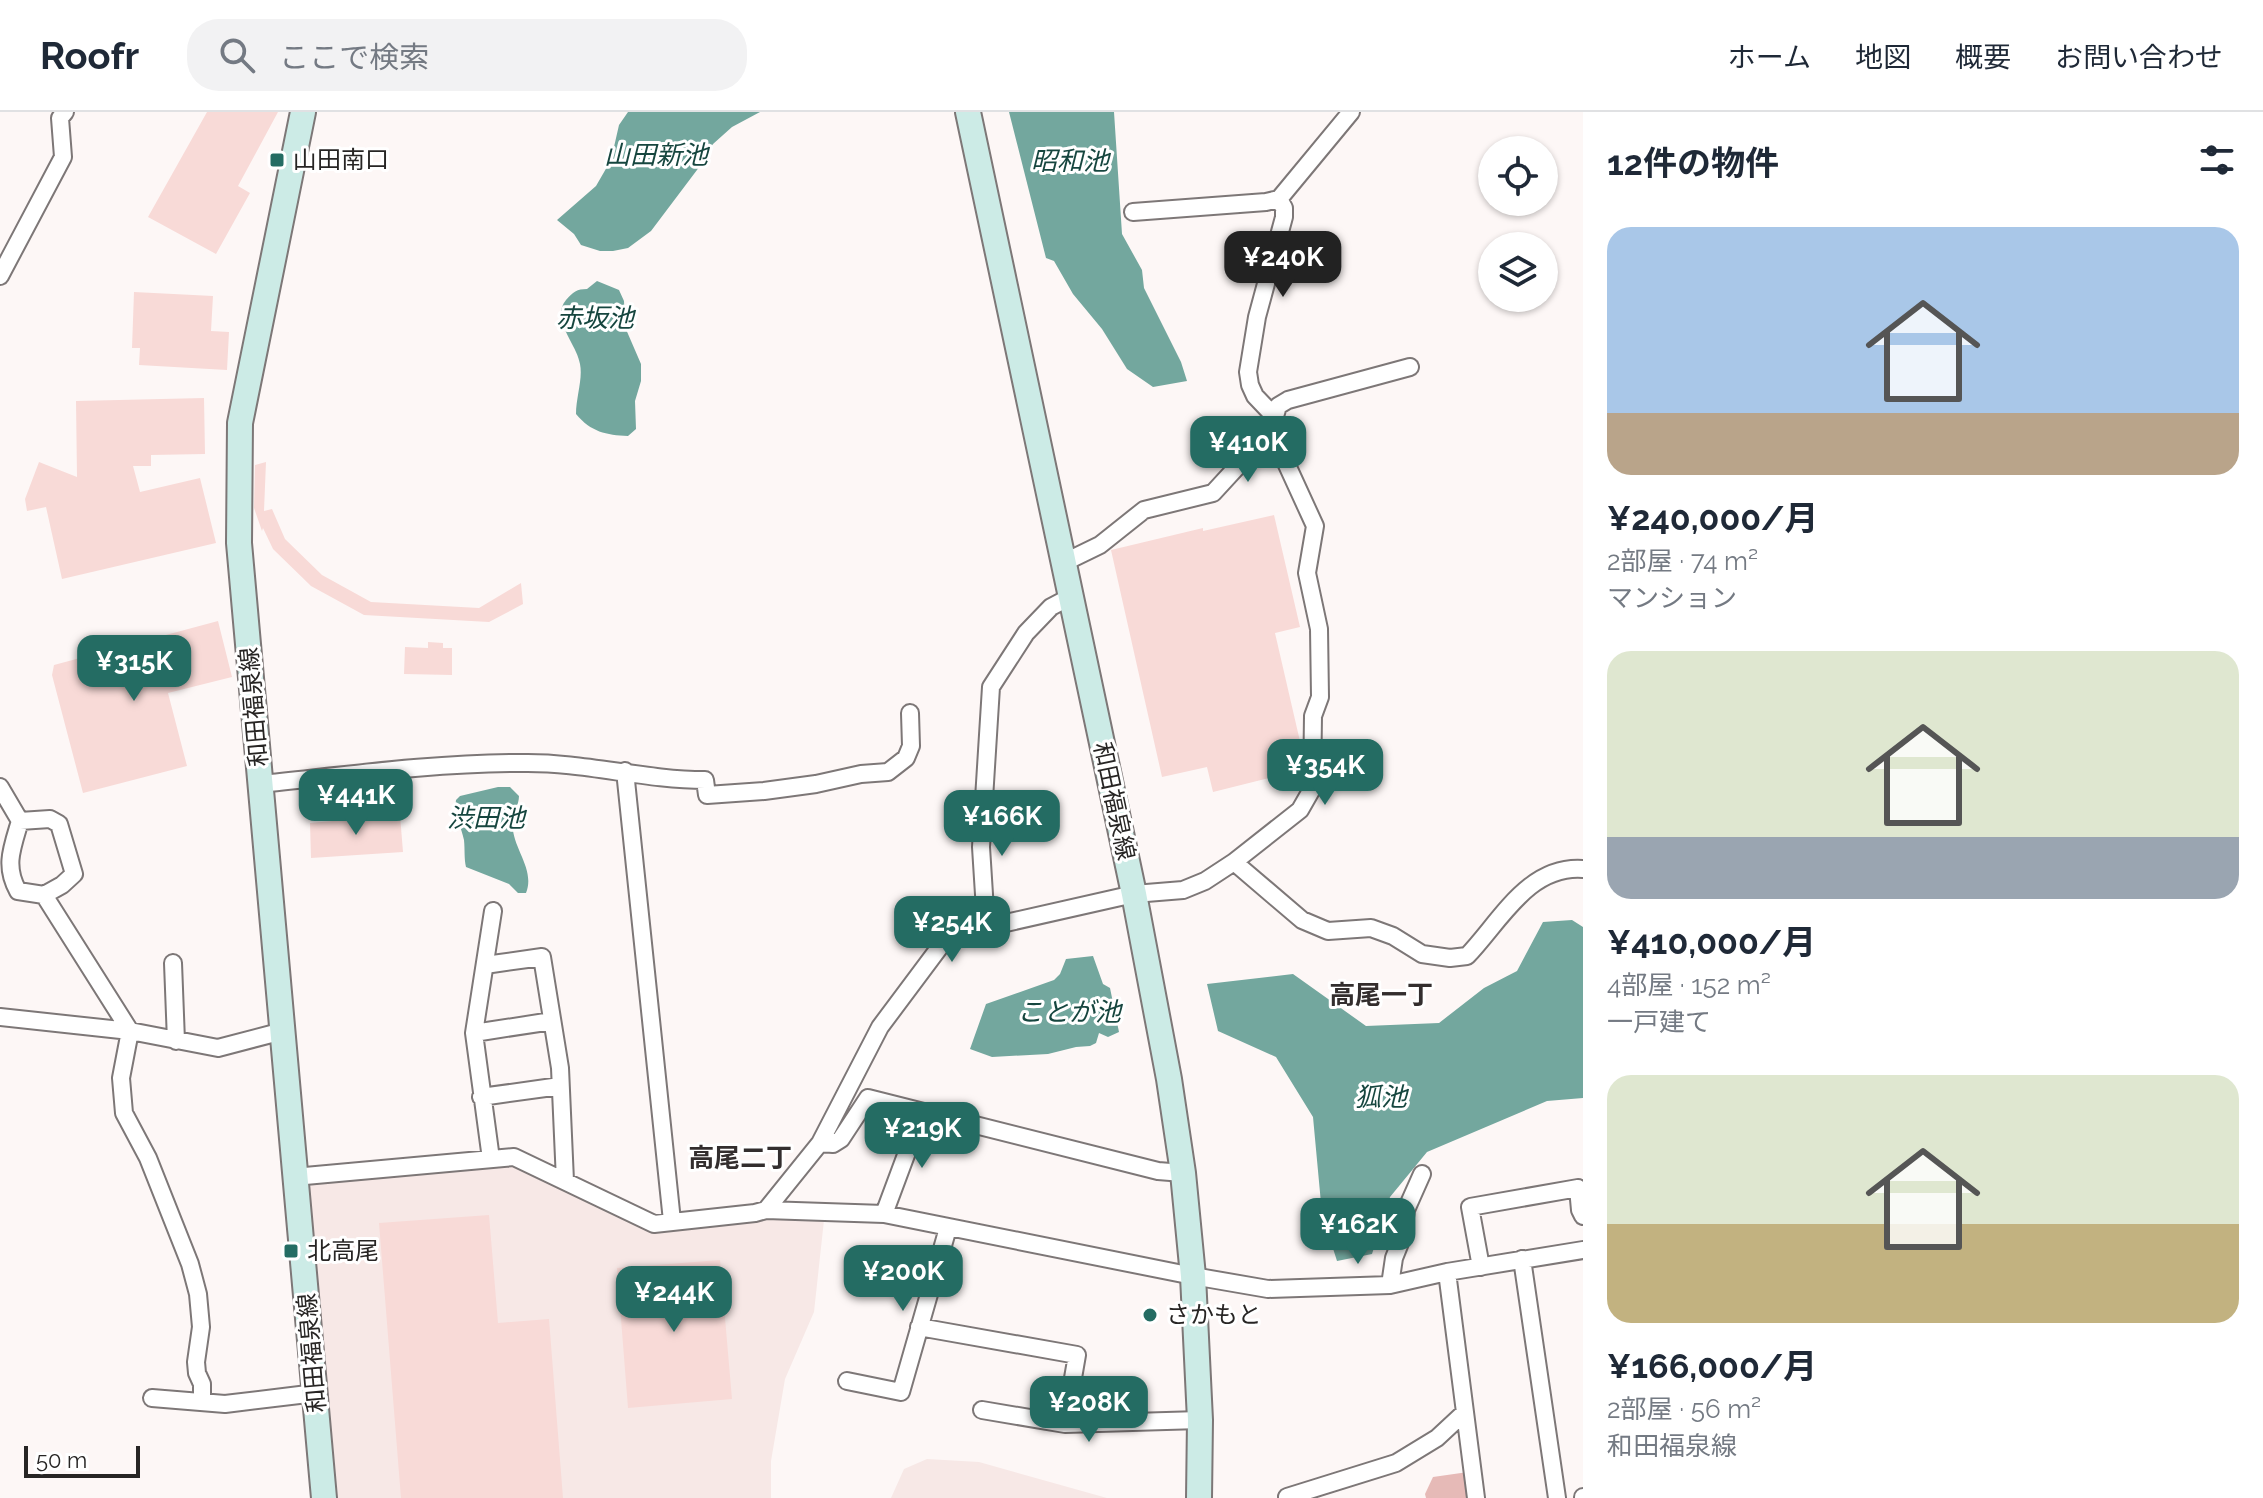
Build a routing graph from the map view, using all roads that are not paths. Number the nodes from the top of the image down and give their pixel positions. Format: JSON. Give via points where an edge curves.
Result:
{"nodes":[{"id":1,"x":65,"y":112,"type":"edge"},
{"id":2,"x":303,"y":112,"type":"edge"},
{"id":3,"x":968,"y":112,"type":"edge"},
{"id":4,"x":1351,"y":112,"type":"edge"},
{"id":5,"x":1279,"y":199,"type":"junction"},
{"id":6,"x":1133,"y":212,"type":"dead end"},
{"id":7,"x":0,"y":276,"type":"edge"},
{"id":8,"x":1410,"y":367,"type":"dead end"},
{"id":9,"x":1273,"y":424,"type":"junction"},
{"id":10,"x":1063,"y":563,"type":"junction"},
{"id":11,"x":1070,"y":597,"type":"junction"},
{"id":12,"x":910,"y":713,"type":"dead end"},
{"id":13,"x":625,"y":771,"type":"junction"},
{"id":14,"x":261,"y":784,"type":"junction"},
{"id":15,"x":0,"y":789,"type":"edge"},
{"id":16,"x":20,"y":821,"type":"junction"},
{"id":17,"x":1234,"y":862,"type":"junction"},
{"id":18,"x":1583,"y":869,"type":"edge"},
{"id":19,"x":1134,"y":894,"type":"junction"},
{"id":20,"x":44,"y":895,"type":"junction"},
{"id":21,"x":493,"y":911,"type":"dead end"},
{"id":22,"x":986,"y":926,"type":"junction"},
{"id":23,"x":173,"y":963,"type":"dead end"},
{"id":24,"x":485,"y":965,"type":"junction"},
{"id":25,"x":0,"y":1017,"type":"edge"},
{"id":26,"x":552,"y":1021,"type":"junction"},
{"id":27,"x":130,"y":1031,"type":"junction"},
{"id":28,"x":283,"y":1031,"type":"junction"},
{"id":29,"x":474,"y":1033,"type":"junction"},
{"id":30,"x":176,"y":1041,"type":"junction"},
{"id":31,"x":560,"y":1086,"type":"junction"},
{"id":32,"x":481,"y":1097,"type":"junction"},
{"id":33,"x":922,"y":1112,"type":"junction"},
{"id":34,"x":820,"y":1143,"type":"junction"},
{"id":35,"x":491,"y":1159,"type":"junction"},
{"id":36,"x":1183,"y":1173,"type":"junction"},
{"id":37,"x":1422,"y":1174,"type":"dead end"},
{"id":38,"x":294,"y":1177,"type":"junction"},
{"id":39,"x":565,"y":1181,"type":"junction"},
{"id":40,"x":766,"y":1210,"type":"junction"},
{"id":41,"x":884,"y":1214,"type":"junction"},
{"id":42,"x":1583,"y":1216,"type":"edge"},
{"id":43,"x":672,"y":1221,"type":"junction"},
{"id":44,"x":948,"y":1228,"type":"junction"},
{"id":45,"x":1583,"y":1250,"type":"edge"},
{"id":46,"x":1522,"y":1259,"type":"junction"},
{"id":47,"x":1481,"y":1267,"type":"junction"},
{"id":48,"x":1447,"y":1272,"type":"junction"},
{"id":49,"x":1193,"y":1276,"type":"junction"},
{"id":50,"x":1390,"y":1285,"type":"junction"},
{"id":51,"x":919,"y":1327,"type":"junction"},
{"id":52,"x":847,"y":1381,"type":"dead end"},
{"id":53,"x":316,"y":1393,"type":"junction"},
{"id":54,"x":152,"y":1398,"type":"dead end"},
{"id":55,"x":202,"y":1402,"type":"junction"},
{"id":56,"x":982,"y":1410,"type":"dead end"},
{"id":57,"x":1465,"y":1412,"type":"junction"},
{"id":58,"x":1200,"y":1420,"type":"junction"},
{"id":59,"x":1065,"y":1424,"type":"junction"},
{"id":60,"x":1287,"y":1497,"type":"edge"},
{"id":61,"x":324,"y":1498,"type":"edge"},
{"id":62,"x":1199,"y":1498,"type":"edge"},
{"id":63,"x":1476,"y":1498,"type":"edge"},
{"id":64,"x":1557,"y":1498,"type":"edge"}],
"edges":[{"from":1,"to":7,"type":"street","via":[[60,118],[63,157]]},
{"from":2,"to":14,"type":"main road","name":"和田福泉線","via":[[240,423],[239,543]]},
{"from":3,"to":10,"type":"main road","name":"和田福泉線"},
{"from":4,"to":5,"type":"street"},
{"from":5,"to":6,"type":"street"},
{"from":5,"to":9,"type":"street","via":[[1284,217],[1248,372],[1255,396]]},
{"from":8,"to":9,"type":"street","via":[[1288,400],[1278,406]]},
{"from":9,"to":10,"type":"street","via":[[1213,493],[1144,510],[1100,545]]},
{"from":9,"to":17,"type":"street","via":[[1315,526],[1307,573],[1321,646],[1312,789],[1300,810]]},
{"from":10,"to":11,"type":"main road","name":"和田福泉線"},
{"from":11,"to":19,"type":"main road","name":"和田福泉線"},
{"from":11,"to":22,"type":"street","via":[[1051,607],[1026,633],[991,687],[981,847]]},
{"from":12,"to":13,"type":"street","via":[[911,746],[906,758],[888,772],[707,795],[705,780]]},
{"from":13,"to":14,"type":"street","via":[[525,763],[447,765]]},
{"from":13,"to":43,"type":"street"},
{"from":14,"to":28,"type":"main road","name":"和田福泉線"},
{"from":15,"to":16,"type":"street"},
{"from":16,"to":20,"type":"street","via":[[10,877],[18,891]]},
{"from":16,"to":20,"type":"street","via":[[50,819],[59,824],[74,874]]},
{"from":17,"to":18,"type":"street","via":[[1302,920],[1328,931],[1371,928],[1422,954],[1450,958],[1467,956],[1523,890],[1549,874]]},
{"from":17,"to":19,"type":"street","via":[[1183,890]]},
{"from":19,"to":22,"type":"street"},
{"from":19,"to":36,"type":"main road","name":"和田福泉線"},
{"from":20,"to":27,"type":"street"},
{"from":21,"to":24,"type":"street"},
{"from":22,"to":34,"type":"street","via":[[948,936],[880,1027]]},
{"from":23,"to":30,"type":"street"},
{"from":24,"to":26,"type":"street","via":[[542,957]]},
{"from":24,"to":29,"type":"street"},
{"from":25,"to":27,"type":"street"},
{"from":26,"to":29,"type":"street"},
{"from":26,"to":31,"type":"street"},
{"from":27,"to":30,"type":"street"},
{"from":27,"to":55,"type":"street","via":[[121,1078],[124,1113],[190,1264],[201,1327],[196,1362]]},
{"from":28,"to":30,"type":"street","via":[[218,1048]]},
{"from":28,"to":38,"type":"main road","name":"和田福泉線"},
{"from":29,"to":32,"type":"street"},
{"from":31,"to":32,"type":"street"},
{"from":31,"to":39,"type":"street"},
{"from":32,"to":35,"type":"street"},
{"from":33,"to":34,"type":"street","via":[[868,1098],[841,1139]]},
{"from":33,"to":36,"type":"street"},
{"from":33,"to":41,"type":"street"},
{"from":34,"to":40,"type":"street"},
{"from":35,"to":38,"type":"street"},
{"from":35,"to":39,"type":"street","via":[[514,1157]]},
{"from":36,"to":49,"type":"main road","name":"和田福泉線"},
{"from":37,"to":50,"type":"street","via":[[1406,1210]]},
{"from":38,"to":53,"type":"main road","name":"和田福泉線"},
{"from":39,"to":43,"type":"street","via":[[654,1224]]},
{"from":40,"to":41,"type":"street"},
{"from":40,"to":43,"type":"street"},
{"from":41,"to":44,"type":"street"},
{"from":42,"to":47,"type":"street","via":[[1578,1188],[1470,1207]]},
{"from":44,"to":49,"type":"street"},
{"from":44,"to":51,"type":"street"},
{"from":45,"to":46,"type":"street"},
{"from":46,"to":47,"type":"street"},
{"from":46,"to":64,"type":"street"},
{"from":47,"to":48,"type":"street"},
{"from":48,"to":50,"type":"street"},
{"from":48,"to":57,"type":"street"},
{"from":49,"to":50,"type":"street","via":[[1268,1289]]},
{"from":49,"to":58,"type":"main road","name":"和田福泉線"},
{"from":51,"to":52,"type":"street","via":[[901,1392]]},
{"from":51,"to":59,"type":"street","via":[[1077,1355]]},
{"from":53,"to":55,"type":"street"},
{"from":53,"to":61,"type":"main road","name":"和田福泉線"},
{"from":54,"to":55,"type":"street"},
{"from":56,"to":59,"type":"street"},
{"from":57,"to":60,"type":"street","via":[[1437,1438],[1396,1463]]},
{"from":57,"to":63,"type":"street"},
{"from":58,"to":59,"type":"street"},
{"from":58,"to":62,"type":"main road","name":"和田福泉線"}]}
